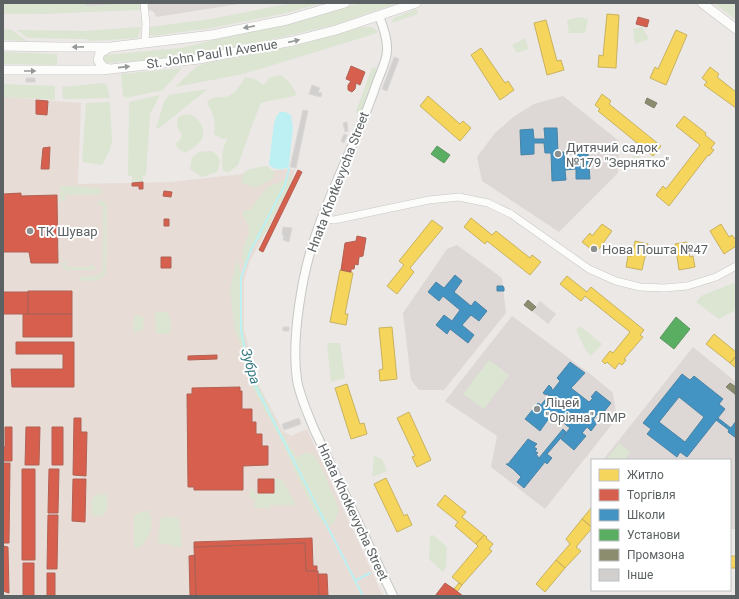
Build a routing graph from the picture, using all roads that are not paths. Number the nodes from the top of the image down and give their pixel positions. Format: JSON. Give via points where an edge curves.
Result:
{"nodes":[{"id":1,"x":144,"y":3,"type":"edge"},
{"id":2,"x":345,"y":3,"type":"edge"},
{"id":3,"x":416,"y":3,"type":"edge"},
{"id":4,"x":702,"y":3,"type":"edge"},
{"id":5,"x":379,"y":16,"type":"junction"},
{"id":6,"x":736,"y":29,"type":"edge"},
{"id":7,"x":145,"y":43,"type":"junction"},
{"id":8,"x":3,"y":46,"type":"edge"},
{"id":9,"x":111,"y":47,"type":"junction"},
{"id":10,"x":109,"y":69,"type":"junction"},
{"id":11,"x":3,"y":70,"type":"edge"},
{"id":12,"x":322,"y":219,"type":"junction"},
{"id":13,"x":736,"y":266,"type":"edge"},
{"id":14,"x":393,"y":596,"type":"edge"}],
"edges":[{"from":1,"to":7,"type":"street"},
{"from":2,"to":7,"type":"main road","name":"St. John Paul II Avenue","one_way":true,"via":[[287,20],[212,35]]},
{"from":3,"to":5,"type":"main road","name":"St. John Paul II Avenue"},
{"from":4,"to":6,"type":"main road"},
{"from":10,"to":5,"type":"main road","name":"St. John Paul II Avenue","one_way":true,"via":[[199,59],[293,41]]},
{"from":5,"to":12,"type":"street","name":"Hnata Khotkevycha Street","via":[[387,52],[360,127]]},
{"from":7,"to":9,"type":"main road","name":"St. John Paul II Avenue"},
{"from":9,"to":8,"type":"main road","name":"St. John Paul II Avenue","one_way":true},
{"from":9,"to":10,"type":"main road","via":[[100,53],[98,60],[103,67]]},
{"from":11,"to":10,"type":"main road","name":"St. John Paul II Avenue","one_way":true},
{"from":12,"to":13,"type":"street","via":[[334,220],[429,200],[459,197],[488,203],[511,214],[589,269],[616,281],[640,287],[687,286],[716,277]]},
{"from":12,"to":14,"type":"street","name":"Hnata Khotkevycha Street","via":[[301,293],[296,339],[298,381],[314,429]]}]}
